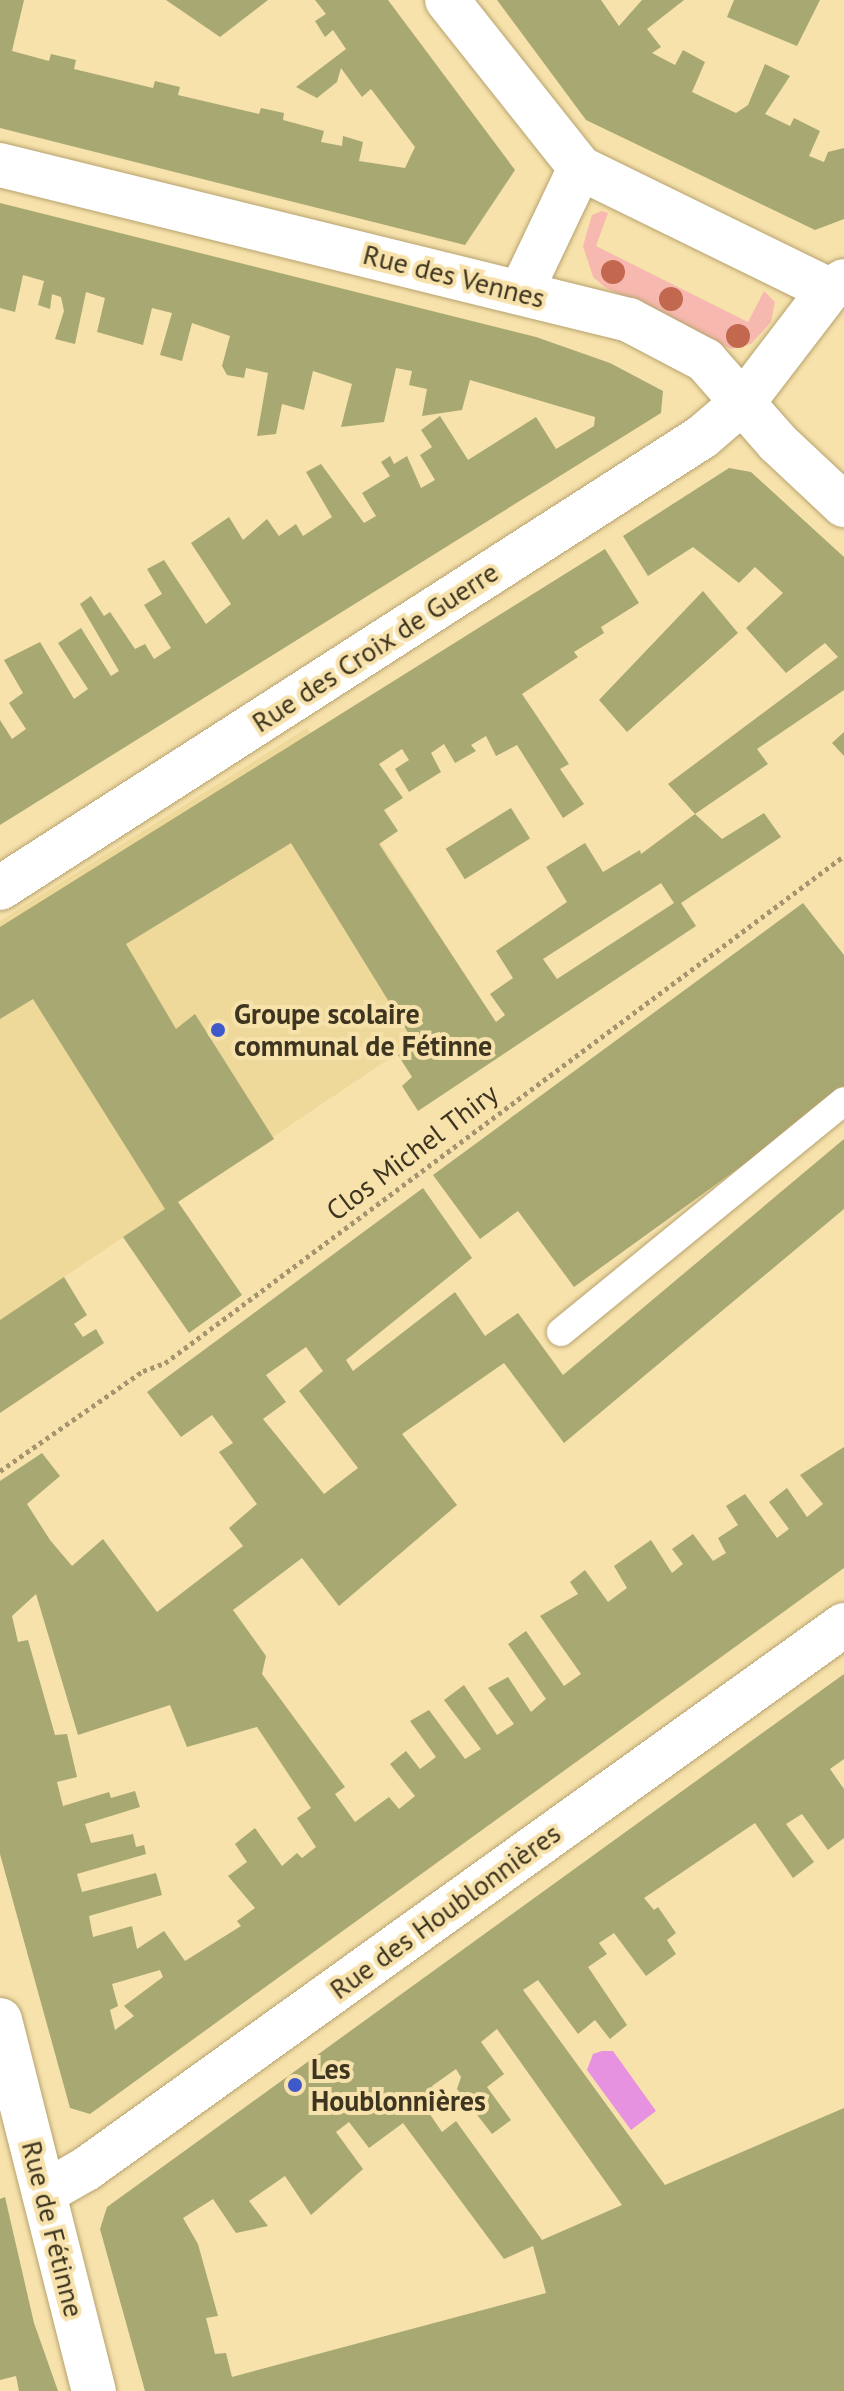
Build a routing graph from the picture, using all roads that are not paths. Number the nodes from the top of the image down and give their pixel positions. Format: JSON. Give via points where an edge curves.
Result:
{"nodes":[{"id":1,"x":447,"y":0,"type":"edge"},
{"id":2,"x":0,"y":165,"type":"edge"},
{"id":3,"x":580,"y":168,"type":"junction"},
{"id":4,"x":836,"y":286,"type":"edge"},
{"id":5,"x":521,"y":292,"type":"junction"},
{"id":6,"x":745,"y":400,"type":"junction"},
{"id":7,"x":844,"y":505,"type":"edge"},
{"id":8,"x":0,"y":888,"type":"edge"},
{"id":9,"x":844,"y":1101,"type":"edge"},
{"id":10,"x":561,"y":1332,"type":"dead end"},
{"id":11,"x":844,"y":1625,"type":"edge"},
{"id":12,"x":0,"y":2020,"type":"edge"},
{"id":13,"x":44,"y":2193,"type":"junction"},
{"id":14,"x":94,"y":2391,"type":"edge"}],
"edges":[{"from":1,"to":3,"type":"street"},
{"from":2,"to":5,"type":"street","name":"Rue des Vennes"},
{"from":3,"to":4,"type":"street"},
{"from":3,"to":5,"type":"street"},
{"from":4,"to":6,"type":"street","name":"Rue des Croix de Guerre"},
{"from":5,"to":6,"type":"street","name":"Rue des Vennes","via":[[629,320],[705,360]]},
{"from":6,"to":7,"type":"street","name":"Rue des Vennes","via":[[778,443]]},
{"from":6,"to":8,"type":"street","name":"Rue des Croix de Guerre","via":[[702,437]]},
{"from":9,"to":10,"type":"lane"},
{"from":11,"to":13,"type":"street","name":"Rue des Houblonnières","via":[[86,2169]]},
{"from":12,"to":13,"type":"street","name":"Rue de Fétinne"},
{"from":13,"to":14,"type":"street","name":"Rue de Fétinne"}]}
